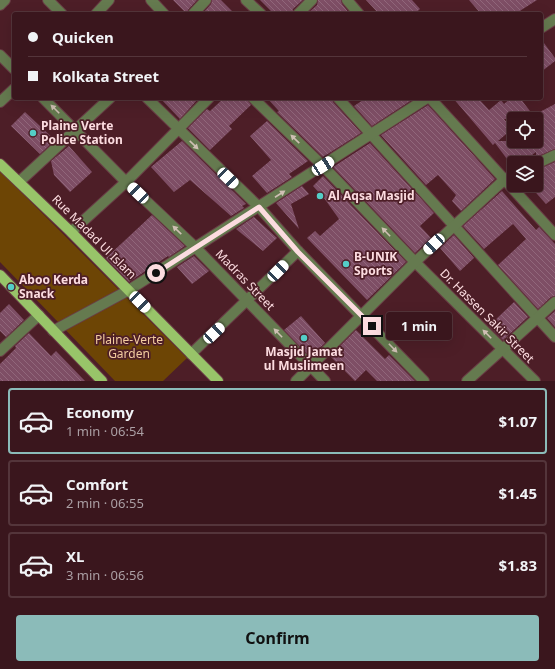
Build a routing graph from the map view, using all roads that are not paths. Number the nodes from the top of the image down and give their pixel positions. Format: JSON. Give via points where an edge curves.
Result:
{"nodes":[{"id":1,"x":5,"y":0,"type":"edge"},
{"id":2,"x":48,"y":0,"type":"edge"},
{"id":3,"x":109,"y":0,"type":"edge"},
{"id":4,"x":151,"y":0,"type":"edge"},
{"id":5,"x":206,"y":0,"type":"edge"},
{"id":6,"x":246,"y":0,"type":"edge"},
{"id":7,"x":312,"y":0,"type":"edge"},
{"id":8,"x":347,"y":0,"type":"edge"},
{"id":9,"x":0,"y":5,"type":"edge"},
{"id":10,"x":60,"y":12,"type":"edge"},
{"id":11,"x":98,"y":12,"type":"edge"},
{"id":12,"x":162,"y":12,"type":"edge"},
{"id":13,"x":195,"y":12,"type":"edge"},
{"id":14,"x":259,"y":12,"type":"edge"},
{"id":15,"x":300,"y":12,"type":"edge"},
{"id":16,"x":357,"y":12,"type":"edge"},
{"id":17,"x":555,"y":19,"type":"edge"},
{"id":18,"x":543,"y":27,"type":"edge"},
{"id":19,"x":0,"y":55,"type":"edge"},
{"id":20,"x":12,"y":67,"type":"edge"},
{"id":21,"x":12,"y":91,"type":"edge"},
{"id":22,"x":45,"y":100,"type":"edge"},
{"id":23,"x":108,"y":100,"type":"edge"},
{"id":24,"x":149,"y":100,"type":"edge"},
{"id":25,"x":207,"y":100,"type":"edge"},
{"id":26,"x":255,"y":100,"type":"edge"},
{"id":27,"x":340,"y":100,"type":"edge"},
{"id":28,"x":426,"y":100,"type":"edge"},
{"id":29,"x":431,"y":100,"type":"edge"},
{"id":30,"x":0,"y":102,"type":"edge"},
{"id":31,"x":177,"y":129,"type":"junction"},
{"id":32,"x":76,"y":130,"type":"junction"},
{"id":33,"x":371,"y":135,"type":"junction"},
{"id":34,"x":555,"y":155,"type":"edge"},
{"id":35,"x":543,"y":161,"type":"edge"},
{"id":36,"x":0,"y":164,"type":"edge"},
{"id":37,"x":323,"y":166,"type":"junction"},
{"id":38,"x":507,"y":175,"type":"edge"},
{"id":39,"x":507,"y":179,"type":"edge"},
{"id":40,"x":19,"y":182,"type":"junction"},
{"id":41,"x":126,"y":182,"type":"junction"},
{"id":42,"x":521,"y":192,"type":"edge"},
{"id":43,"x":259,"y":207,"type":"junction"},
{"id":44,"x":453,"y":226,"type":"junction"},
{"id":45,"x":71,"y":232,"type":"junction"},
{"id":46,"x":555,"y":235,"type":"edge"},
{"id":47,"x":196,"y":248,"type":"junction"},
{"id":48,"x":298,"y":252,"type":"junction"},
{"id":49,"x":415,"y":262,"type":"junction"},
{"id":50,"x":0,"y":275,"type":"edge"},
{"id":51,"x":129,"y":290,"type":"junction"},
{"id":52,"x":247,"y":301,"type":"junction"},
{"id":53,"x":555,"y":302,"type":"edge"},
{"id":54,"x":39,"y":315,"type":"junction"},
{"id":55,"x":361,"y":315,"type":"junction"},
{"id":56,"x":537,"y":318,"type":"junction"},
{"id":57,"x":53,"y":331,"type":"junction"},
{"id":58,"x":555,"y":337,"type":"edge"},
{"id":59,"x":502,"y":350,"type":"junction"},
{"id":60,"x":0,"y":351,"type":"edge"},
{"id":61,"x":192,"y":354,"type":"junction"},
{"id":62,"x":311,"y":366,"type":"junction"},
{"id":63,"x":102,"y":381,"type":"edge"},
{"id":64,"x":218,"y":381,"type":"edge"},
{"id":65,"x":296,"y":381,"type":"edge"},
{"id":66,"x":325,"y":381,"type":"edge"},
{"id":67,"x":424,"y":381,"type":"edge"},
{"id":68,"x":467,"y":381,"type":"edge"},
{"id":69,"x":535,"y":381,"type":"edge"}],
"edges":[{"from":1,"to":9,"type":"street"},
{"from":2,"to":10,"type":"street"},
{"from":3,"to":11,"type":"street"},
{"from":4,"to":12,"type":"street"},
{"from":5,"to":13,"type":"street"},
{"from":6,"to":14,"type":"street"},
{"from":7,"to":15,"type":"street"},
{"from":8,"to":16,"type":"street"},
{"from":17,"to":18,"type":"street"},
{"from":19,"to":20,"type":"street"},
{"from":21,"to":30,"type":"street"},
{"from":32,"to":22,"type":"street","name":"Madras Street","one_way":true},
{"from":23,"to":32,"type":"street"},
{"from":24,"to":31,"type":"street"},
{"from":25,"to":31,"type":"street"},
{"from":37,"to":26,"type":"street","name":"Dr. Hassen Sakir Street","one_way":true},
{"from":27,"to":33,"type":"street"},
{"from":28,"to":33,"type":"street"},
{"from":29,"to":38,"type":"street"},
{"from":31,"to":41,"type":"street"},
{"from":31,"to":43,"type":"street","one_way":true},
{"from":32,"to":40,"type":"street"},
{"from":32,"to":41,"type":"street","name":"Madras Street"},
{"from":33,"to":37,"type":"street"},
{"from":33,"to":44,"type":"street"},
{"from":34,"to":35,"type":"street"},
{"from":36,"to":40,"type":"main road","name":"Rue Madad Ul Islam"},
{"from":43,"to":37,"type":"street","one_way":true},
{"from":49,"to":37,"type":"street","name":"Dr. Hassen Sakir Street","one_way":true},
{"from":39,"to":44,"type":"street"},
{"from":40,"to":45,"type":"main road","name":"Rue Madad Ul Islam"},
{"from":41,"to":45,"type":"street"},
{"from":47,"to":41,"type":"street","name":"Madras Street","one_way":true},
{"from":42,"to":46,"type":"street"},
{"from":43,"to":47,"type":"street"},
{"from":43,"to":48,"type":"street"},
{"from":44,"to":49,"type":"street"},
{"from":44,"to":56,"type":"street"},
{"from":45,"to":51,"type":"main road","name":"Rue Madad Ul Islam"},
{"from":47,"to":51,"type":"street"},
{"from":47,"to":52,"type":"street","name":"Madras Street"},
{"from":48,"to":52,"type":"street"},
{"from":48,"to":55,"type":"street"},
{"from":49,"to":55,"type":"street"},
{"from":59,"to":49,"type":"street","name":"Dr. Hassen Sakir Street","one_way":true},
{"from":50,"to":54,"type":"main road"},
{"from":51,"to":57,"type":"street"},
{"from":51,"to":61,"type":"main road","name":"Rue Madad Ul Islam"},
{"from":52,"to":61,"type":"street"},
{"from":62,"to":52,"type":"street","name":"Madras Street","one_way":true},
{"from":53,"to":56,"type":"street"},
{"from":54,"to":57,"type":"main road"},
{"from":54,"to":60,"type":"street"},
{"from":55,"to":62,"type":"street"},
{"from":55,"to":67,"type":"street","one_way":true},
{"from":56,"to":58,"type":"street"},
{"from":56,"to":59,"type":"street"},
{"from":57,"to":63,"type":"main road"},
{"from":59,"to":68,"type":"street"},
{"from":59,"to":69,"type":"street","name":"Dr. Hassen Sakir Street"},
{"from":61,"to":64,"type":"main road","name":"Rue Madad Ul Islam"},
{"from":62,"to":65,"type":"street"},
{"from":62,"to":66,"type":"street","name":"Madras Street"}]}
